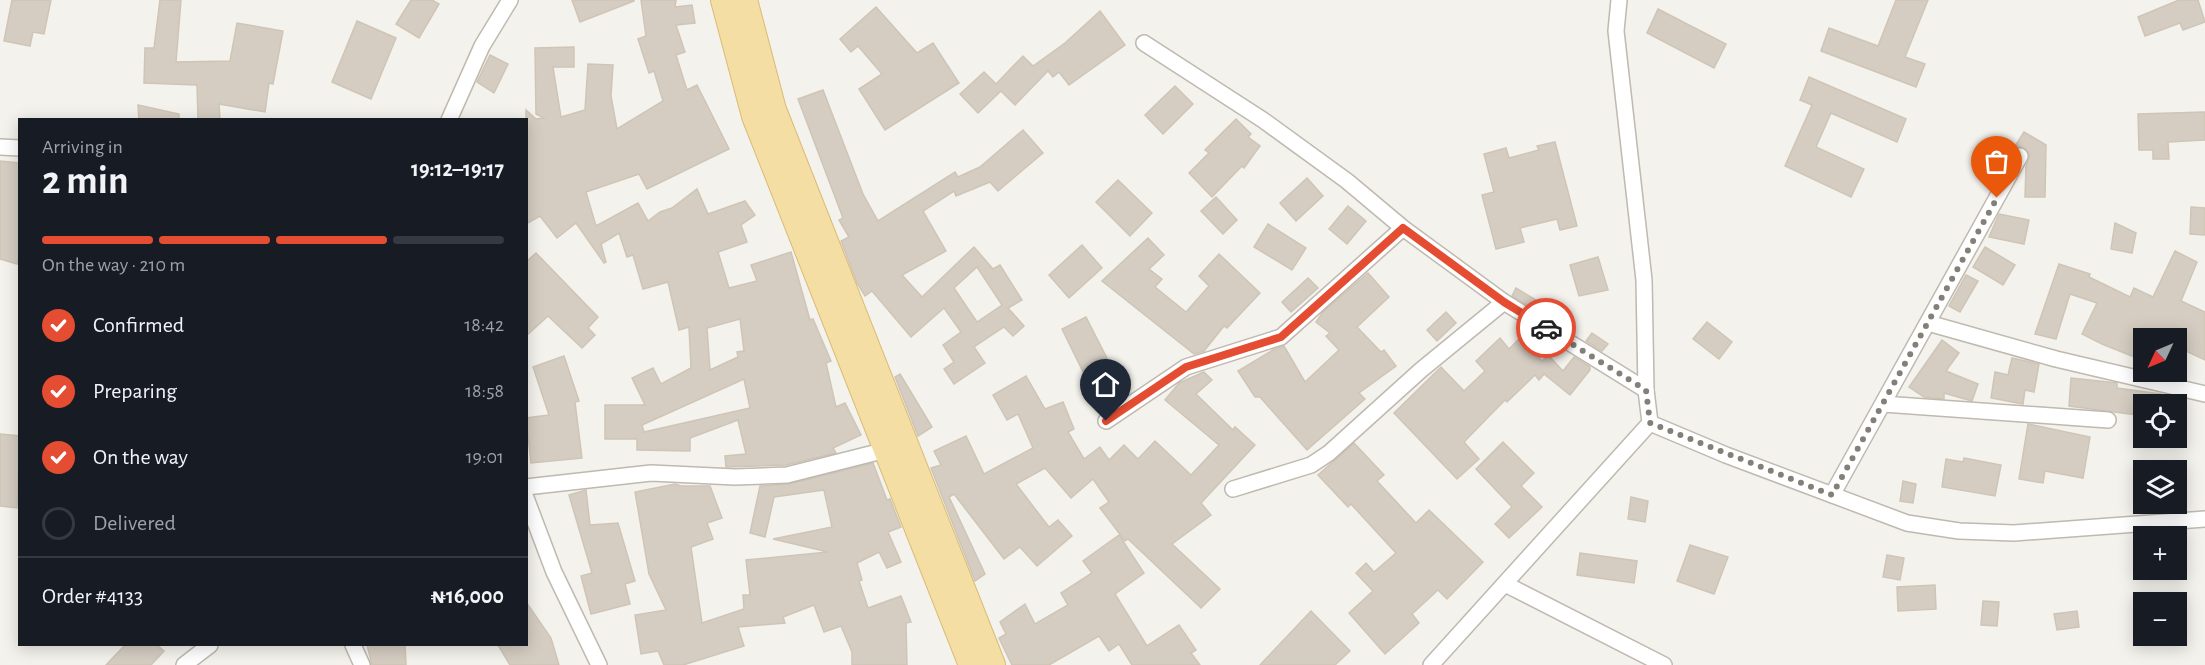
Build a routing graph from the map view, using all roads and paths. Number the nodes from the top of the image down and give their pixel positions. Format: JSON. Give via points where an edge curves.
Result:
{"nodes":[{"id":1,"x":510,"y":0,"type":"edge"},
{"id":2,"x":724,"y":0,"type":"edge"},
{"id":3,"x":744,"y":0,"type":"edge"},
{"id":4,"x":1619,"y":0,"type":"edge"},
{"id":5,"x":1144,"y":43,"type":"dead end"},
{"id":6,"x":450,"y":118,"type":"edge"},
{"id":7,"x":0,"y":147,"type":"edge"},
{"id":8,"x":18,"y":148,"type":"edge"},
{"id":9,"x":2020,"y":156,"type":"dead end"},
{"id":10,"x":1403,"y":228,"type":"junction"},
{"id":11,"x":1504,"y":302,"type":"junction"},
{"id":12,"x":1928,"y":323,"type":"junction"},
{"id":13,"x":1646,"y":390,"type":"junction"},
{"id":14,"x":2205,"y":394,"type":"edge"},
{"id":15,"x":1882,"y":404,"type":"junction"},
{"id":16,"x":2108,"y":420,"type":"dead end"},
{"id":17,"x":1106,"y":421,"type":"dead end"},
{"id":18,"x":1650,"y":423,"type":"junction"},
{"id":19,"x":886,"y":450,"type":"junction"},
{"id":20,"x":528,"y":487,"type":"edge"},
{"id":21,"x":1233,"y":489,"type":"dead end"},
{"id":22,"x":1832,"y":495,"type":"junction"},
{"id":23,"x":528,"y":503,"type":"edge"},
{"id":24,"x":2205,"y":519,"type":"edge"},
{"id":25,"x":1505,"y":584,"type":"junction"},
{"id":26,"x":209,"y":646,"type":"edge"},
{"id":27,"x":353,"y":646,"type":"edge"},
{"id":28,"x":184,"y":665,"type":"edge"},
{"id":29,"x":362,"y":665,"type":"edge"},
{"id":30,"x":599,"y":665,"type":"edge"},
{"id":31,"x":972,"y":665,"type":"edge"},
{"id":32,"x":992,"y":665,"type":"edge"},
{"id":33,"x":1431,"y":665,"type":"edge"},
{"id":34,"x":1664,"y":665,"type":"edge"}],
"edges":[{"from":1,"to":6,"type":"street","via":[[482,46]]},
{"from":2,"to":19,"type":"main road","via":[[755,116]]},
{"from":3,"to":32,"type":"main road","via":[[774,110]]},
{"from":4,"to":13,"type":"street","via":[[1616,31],[1644,280]]},
{"from":5,"to":10,"type":"street","via":[[1263,120],[1347,181]]},
{"from":7,"to":8,"type":"street"},
{"from":9,"to":12,"type":"street"},
{"from":10,"to":11,"type":"street"},
{"from":10,"to":17,"type":"street","via":[[1281,337],[1186,367]]},
{"from":11,"to":13,"type":"street"},
{"from":11,"to":21,"type":"street","via":[[1329,453],[1311,465]]},
{"from":12,"to":14,"type":"street","via":[[2056,359]]},
{"from":12,"to":15,"type":"street"},
{"from":13,"to":18,"type":"street"},
{"from":15,"to":16,"type":"street"},
{"from":15,"to":22,"type":"street"},
{"from":18,"to":22,"type":"street"},
{"from":18,"to":25,"type":"street"},
{"from":19,"to":20,"type":"street","via":[[787,475],[651,473]]},
{"from":19,"to":31,"type":"main road"},
{"from":22,"to":24,"type":"street","via":[[1907,523],[1959,531],[2014,533]]},
{"from":23,"to":30,"type":"street","via":[[554,572]]},
{"from":25,"to":33,"type":"street"},
{"from":25,"to":34,"type":"street"},
{"from":26,"to":28,"type":"street"},
{"from":27,"to":29,"type":"street"}]}
